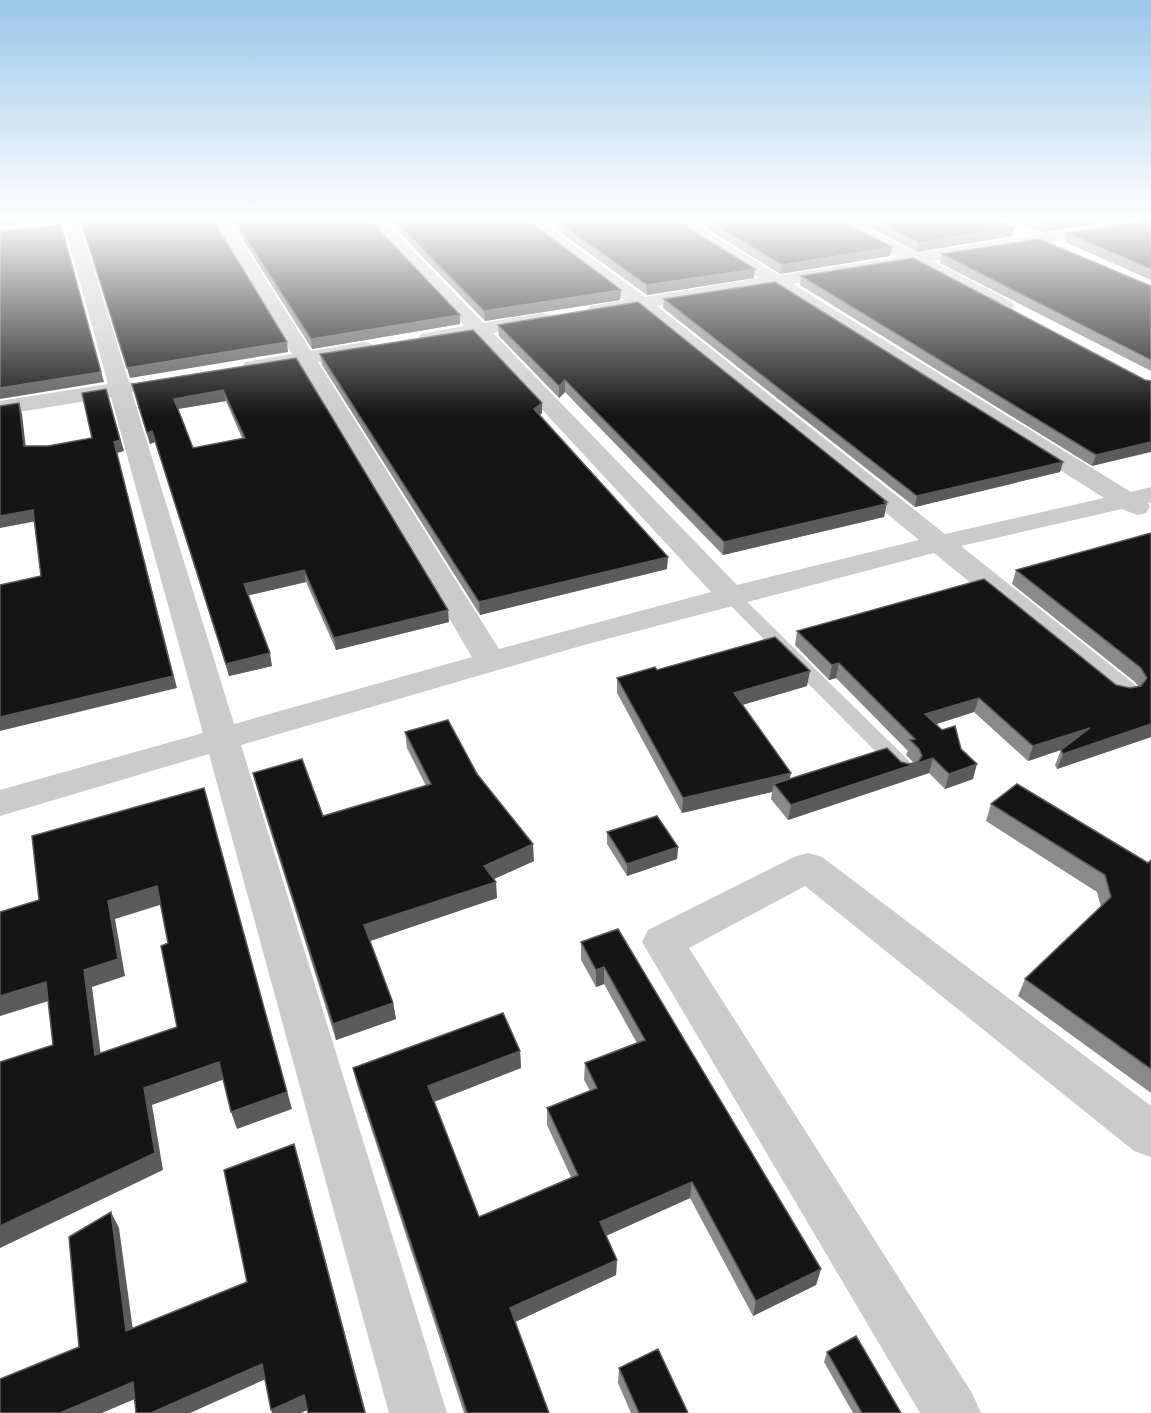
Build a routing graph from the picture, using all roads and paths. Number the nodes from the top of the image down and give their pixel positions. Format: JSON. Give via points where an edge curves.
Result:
{"nodes":[{"id":1,"x":89,"y":284,"type":"edge"},
{"id":2,"x":259,"y":284,"type":"edge"},
{"id":3,"x":435,"y":284,"type":"edge"},
{"id":4,"x":615,"y":284,"type":"edge"},
{"id":5,"x":761,"y":284,"type":"edge"},
{"id":6,"x":784,"y":284,"type":"edge"},
{"id":7,"x":962,"y":284,"type":"edge"},
{"id":8,"x":641,"y":303,"type":"junction"},
{"id":9,"x":583,"y":313,"type":"edge"},
{"id":10,"x":1019,"y":314,"type":"edge"},
{"id":11,"x":559,"y":316,"type":"edge"},
{"id":12,"x":477,"y":329,"type":"junction"},
{"id":13,"x":408,"y":341,"type":"edge"},
{"id":14,"x":385,"y":345,"type":"edge"},
{"id":15,"x":304,"y":359,"type":"junction"},
{"id":16,"x":235,"y":370,"type":"edge"},
{"id":17,"x":131,"y":387,"type":"junction"},
{"id":18,"x":0,"y":408,"type":"edge"},
{"id":19,"x":1143,"y":504,"type":"edge"},
{"id":20,"x":942,"y":544,"type":"junction"},
{"id":21,"x":731,"y":596,"type":"junction"},
{"id":22,"x":490,"y":660,"type":"junction"},
{"id":23,"x":1123,"y":691,"type":"edge"},
{"id":24,"x":221,"y":740,"type":"junction"},
{"id":25,"x":906,"y":770,"type":"edge"},
{"id":26,"x":0,"y":803,"type":"edge"},
{"id":27,"x":1151,"y":1135,"type":"edge"},
{"id":28,"x":418,"y":1413,"type":"edge"},
{"id":29,"x":952,"y":1413,"type":"edge"}],
"edges":[{"from":1,"to":17,"type":"street"},
{"from":2,"to":15,"type":"street"},
{"from":3,"to":12,"type":"street"},
{"from":4,"to":8,"type":"street"},
{"from":5,"to":8,"type":"street"},
{"from":6,"to":19,"type":"street"},
{"from":7,"to":10,"type":"street"},
{"from":8,"to":9,"type":"street"},
{"from":8,"to":20,"type":"street"},
{"from":11,"to":12,"type":"street"},
{"from":12,"to":13,"type":"street"},
{"from":12,"to":21,"type":"street"},
{"from":14,"to":15,"type":"street"},
{"from":15,"to":16,"type":"street"},
{"from":15,"to":22,"type":"street"},
{"from":17,"to":18,"type":"street"},
{"from":17,"to":24,"type":"street"},
{"from":19,"to":20,"type":"street"},
{"from":20,"to":21,"type":"street"},
{"from":20,"to":23,"type":"street"},
{"from":21,"to":22,"type":"street"},
{"from":21,"to":25,"type":"lane"},
{"from":22,"to":24,"type":"street"},
{"from":24,"to":26,"type":"street"},
{"from":24,"to":28,"type":"street"},
{"from":27,"to":29,"type":"street","via":[[808,867],[663,942]]}]}
